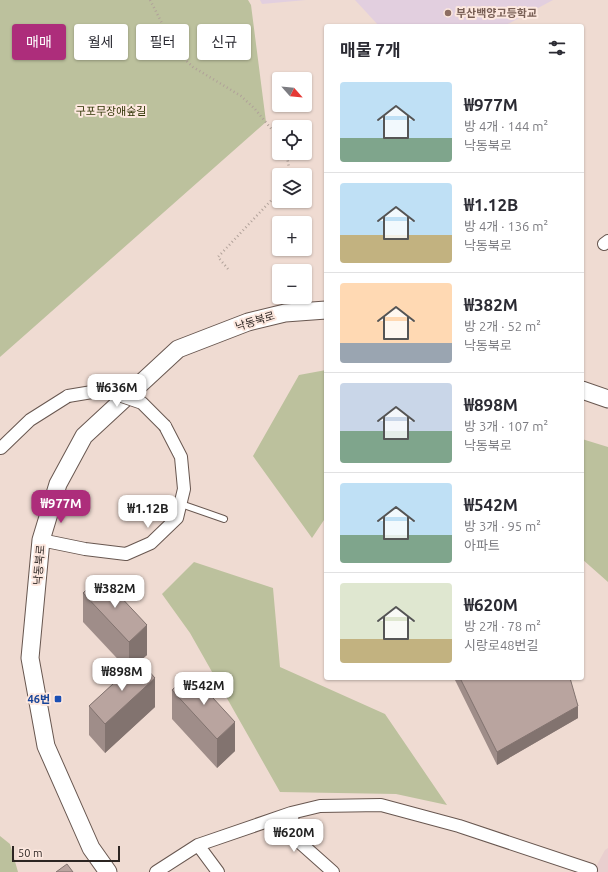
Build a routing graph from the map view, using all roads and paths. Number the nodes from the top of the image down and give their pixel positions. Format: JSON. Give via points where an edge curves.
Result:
{"nodes":[{"id":1,"x":150,"y":0,"type":"edge"},
{"id":2,"x":272,"y":130,"type":"edge"},
{"id":3,"x":272,"y":200,"type":"edge"},
{"id":4,"x":228,"y":269,"type":"dead end"},
{"id":5,"x":324,"y":310,"type":"edge"},
{"id":6,"x":584,"y":391,"type":"edge"},
{"id":7,"x":608,"y":399,"type":"edge"},
{"id":8,"x":0,"y":448,"type":"edge"},
{"id":9,"x":181,"y":504,"type":"junction"},
{"id":10,"x":224,"y":519,"type":"dead end"},
{"id":11,"x":41,"y":540,"type":"junction"},
{"id":12,"x":291,"y":813,"type":"junction"},
{"id":13,"x":198,"y":845,"type":"junction"},
{"id":14,"x":591,"y":870,"type":"dead end"},
{"id":15,"x":108,"y":872,"type":"edge"},
{"id":16,"x":156,"y":872,"type":"edge"},
{"id":17,"x":218,"y":872,"type":"edge"},
{"id":18,"x":334,"y":872,"type":"edge"}],
"edges":[{"from":1,"to":2,"type":"path","via":[[177,52],[193,67],[241,96]]},
{"from":3,"to":4,"type":"path","via":[[218,258]]},
{"from":5,"to":11,"type":"main road","name":"낙동북로","via":[[285,313],[248,322],[178,349],[84,436],[58,484]]},
{"from":6,"to":7,"type":"main road"},
{"from":8,"to":9,"type":"street","bridge":true,"via":[[30,420],[68,396],[104,390],[142,403],[164,426],[181,457],[184,489]]},
{"from":9,"to":10,"type":"lane"},
{"from":9,"to":11,"type":"street","via":[[178,518],[151,543],[126,554]]},
{"from":11,"to":15,"type":"main road","name":"낙동북로","via":[[30,658],[46,746],[91,848]]},
{"from":12,"to":13,"type":"street"},
{"from":12,"to":14,"type":"street","via":[[320,806],[381,805],[459,826]]},
{"from":12,"to":18,"type":"street","via":[[297,840]]},
{"from":13,"to":16,"type":"street"},
{"from":13,"to":17,"type":"street"}]}
